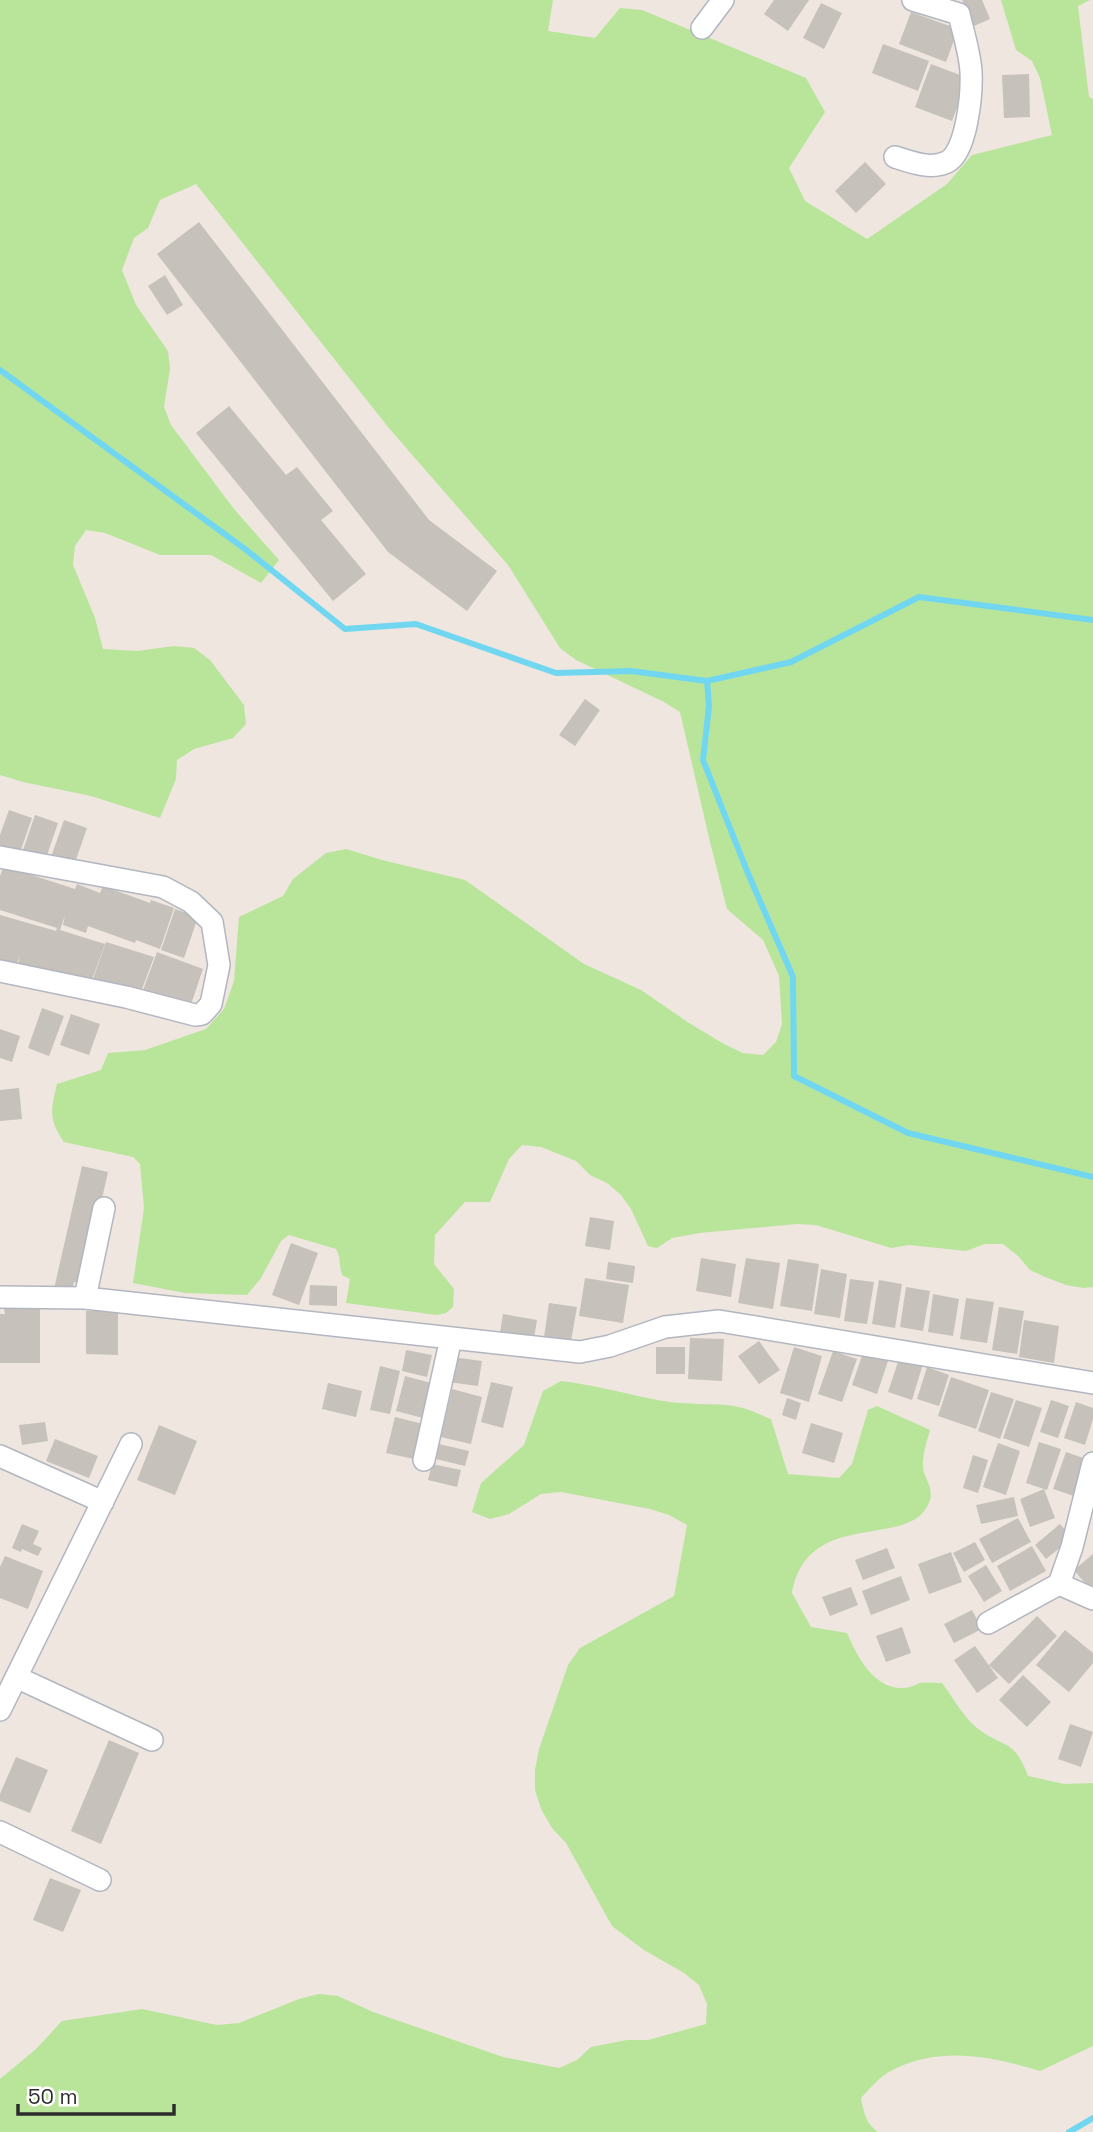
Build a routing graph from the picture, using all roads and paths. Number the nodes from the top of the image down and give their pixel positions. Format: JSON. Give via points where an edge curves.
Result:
{"nodes":[{"id":1,"x":723,"y":0,"type":"edge"},
{"id":2,"x":913,"y":0,"type":"edge"},
{"id":3,"x":957,"y":7,"type":"edge"},
{"id":4,"x":702,"y":28,"type":"dead end"},
{"id":5,"x":895,"y":157,"type":"dead end"},
{"id":6,"x":0,"y":857,"type":"edge"},
{"id":7,"x":0,"y":971,"type":"edge"},
{"id":8,"x":104,"y":1208,"type":"dead end"},
{"id":9,"x":0,"y":1297,"type":"edge"},
{"id":10,"x":85,"y":1298,"type":"junction"},
{"id":11,"x":451,"y":1338,"type":"junction"},
{"id":12,"x":1093,"y":1383,"type":"edge"},
{"id":13,"x":131,"y":1444,"type":"dead end"},
{"id":14,"x":0,"y":1456,"type":"edge"},
{"id":15,"x":424,"y":1460,"type":"dead end"},
{"id":16,"x":1093,"y":1463,"type":"edge"},
{"id":17,"x":103,"y":1502,"type":"junction"},
{"id":18,"x":1059,"y":1584,"type":"junction"},
{"id":19,"x":1093,"y":1599,"type":"edge"},
{"id":20,"x":988,"y":1623,"type":"dead end"},
{"id":21,"x":16,"y":1677,"type":"junction"},
{"id":22,"x":0,"y":1710,"type":"edge"},
{"id":23,"x":152,"y":1740,"type":"dead end"},
{"id":24,"x":0,"y":1832,"type":"edge"},
{"id":25,"x":100,"y":1880,"type":"dead end"}],
"edges":[{"from":1,"to":4,"type":"street"},
{"from":2,"to":3,"type":"street"},
{"from":3,"to":5,"type":"street","via":[[971,69],[971,100],[960,146],[945,164],[932,166]]},
{"from":6,"to":7,"type":"street","via":[[163,887],[191,902],[212,922],[219,965],[211,1004],[195,1015]]},
{"from":8,"to":10,"type":"street"},
{"from":9,"to":10,"type":"street"},
{"from":10,"to":11,"type":"street"},
{"from":11,"to":12,"type":"street","via":[[580,1352],[664,1327],[719,1321]]},
{"from":11,"to":15,"type":"street"},
{"from":13,"to":17,"type":"street"},
{"from":14,"to":17,"type":"street"},
{"from":16,"to":18,"type":"street"},
{"from":17,"to":21,"type":"street"},
{"from":18,"to":19,"type":"street"},
{"from":18,"to":20,"type":"street"},
{"from":21,"to":22,"type":"street"},
{"from":21,"to":23,"type":"street"},
{"from":24,"to":25,"type":"street"}]}
